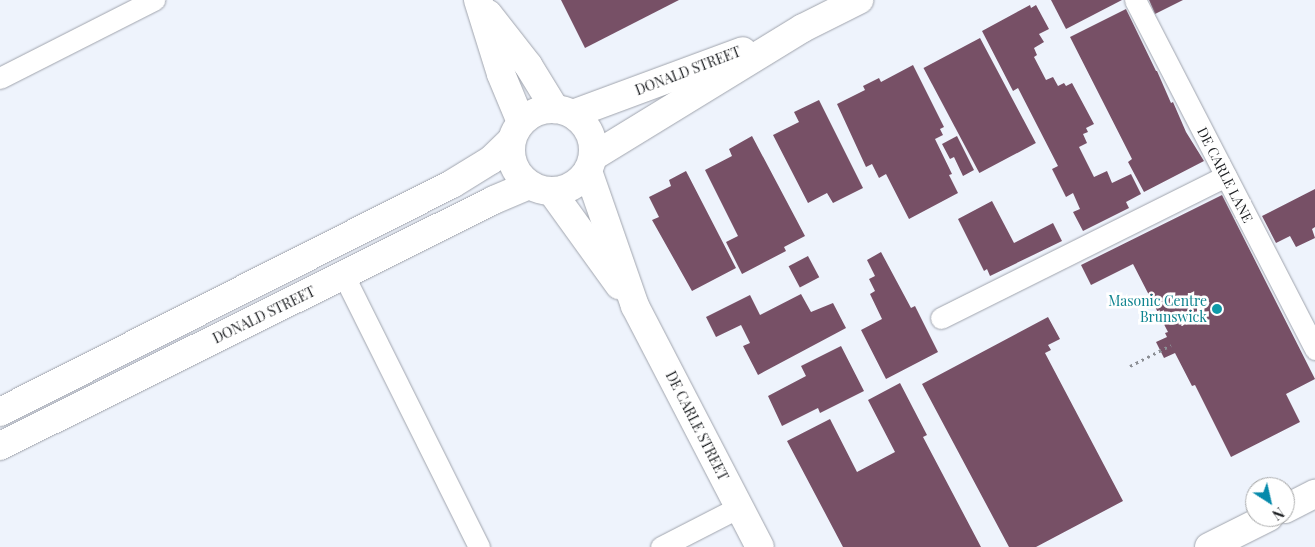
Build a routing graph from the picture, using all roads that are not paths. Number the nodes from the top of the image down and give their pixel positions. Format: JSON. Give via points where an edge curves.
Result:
{"nodes":[{"id":1,"x":154,"y":0,"type":"edge"},
{"id":2,"x":859,"y":0,"type":"edge"},
{"id":3,"x":1135,"y":0,"type":"edge"},
{"id":4,"x":480,"y":4,"type":"edge"},
{"id":5,"x":803,"y":28,"type":"junction"},
{"id":6,"x":0,"y":78,"type":"edge"},
{"id":7,"x":564,"y":112,"type":"junction"},
{"id":8,"x":516,"y":132,"type":"junction"},
{"id":9,"x":591,"y":163,"type":"junction"},
{"id":10,"x":1226,"y":176,"type":"junction"},
{"id":11,"x":540,"y":189,"type":"junction"},
{"id":12,"x":344,"y":276,"type":"junction"},
{"id":13,"x":635,"y":306,"type":"junction"},
{"id":14,"x":941,"y":318,"type":"dead end"},
{"id":15,"x":1315,"y":349,"type":"edge"},
{"id":16,"x":0,"y":412,"type":"edge"},
{"id":17,"x":0,"y":446,"type":"edge"},
{"id":18,"x":1315,"y":494,"type":"edge"},
{"id":19,"x":1295,"y":504,"type":"edge"},
{"id":20,"x":739,"y":507,"type":"junction"},
{"id":21,"x":1249,"y":527,"type":"edge"},
{"id":22,"x":479,"y":547,"type":"edge"},
{"id":23,"x":661,"y":547,"type":"edge"},
{"id":24,"x":760,"y":547,"type":"edge"},
{"id":25,"x":1209,"y":547,"type":"edge"}],
"edges":[{"from":1,"to":6,"type":"lane"},
{"from":2,"to":5,"type":"street","name":"DONALD STREET"},
{"from":3,"to":10,"type":"lane","name":"DE CARLE LANE"},
{"from":4,"to":7,"type":"street"},
{"from":4,"to":8,"type":"street"},
{"from":5,"to":7,"type":"street","name":"DONALD STREET"},
{"from":5,"to":9,"type":"street","name":"DONALD STREET"},
{"from":7,"to":8,"type":"street","via":[[542,110]]},
{"from":7,"to":9,"type":"street","via":[[583,122],[590,132]]},
{"from":8,"to":11,"type":"street","via":[[510,154],[513,166],[520,177]]},
{"from":8,"to":16,"type":"street","via":[[491,160],[452,184]]},
{"from":9,"to":11,"type":"street","via":[[573,186]]},
{"from":9,"to":13,"type":"street","name":"DE CARLE STREET"},
{"from":10,"to":14,"type":"lane"},
{"from":10,"to":15,"type":"lane","name":"DE CARLE LANE"},
{"from":11,"to":12,"type":"street","name":"DONALD STREET","via":[[494,200]]},
{"from":11,"to":13,"type":"street","name":"DE CARLE STREET"},
{"from":12,"to":17,"type":"street","name":"DONALD STREET"},
{"from":12,"to":22,"type":"lane"},
{"from":13,"to":20,"type":"street","name":"DE CARLE STREET"},
{"from":18,"to":19,"type":"street"},
{"from":20,"to":23,"type":"lane"},
{"from":20,"to":24,"type":"street","name":"DE CARLE STREET"},
{"from":21,"to":25,"type":"street"}]}
